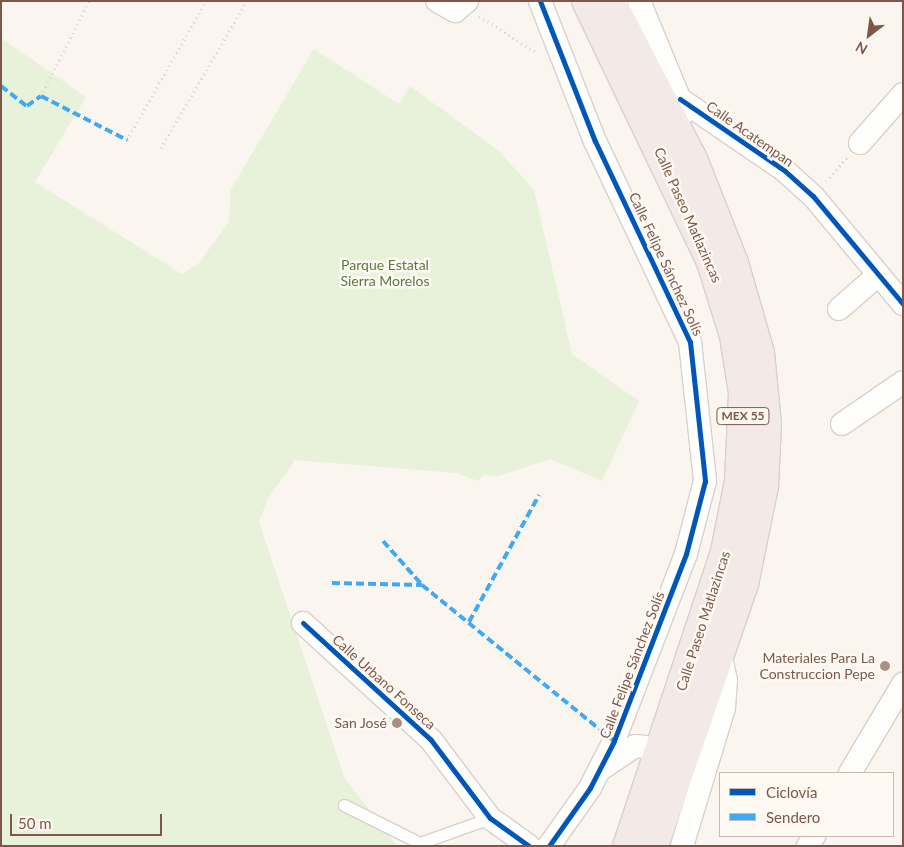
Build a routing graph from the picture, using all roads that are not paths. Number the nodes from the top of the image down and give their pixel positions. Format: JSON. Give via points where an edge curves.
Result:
{"nodes":[{"id":1,"x":437,"y":1,"type":"edge"},
{"id":2,"x":540,"y":1,"type":"edge"},
{"id":3,"x":586,"y":1,"type":"edge"},
{"id":4,"x":611,"y":1,"type":"edge"},
{"id":5,"x":639,"y":1,"type":"edge"},
{"id":6,"x":465,"y":4,"type":"edge"},
{"id":7,"x":903,"y":94,"type":"edge"},
{"id":8,"x":680,"y":99,"type":"junction"},
{"id":9,"x":860,"y":143,"type":"road end"},
{"id":10,"x":692,"y":159,"type":"junction"},
{"id":11,"x":877,"y":276,"type":"junction"},
{"id":12,"x":903,"y":304,"type":"edge"},
{"id":13,"x":839,"y":310,"type":"dead end"},
{"id":14,"x":903,"y":382,"type":"edge"},
{"id":15,"x":842,"y":424,"type":"dead end"},
{"id":16,"x":302,"y":623,"type":"dead end"},
{"id":17,"x":720,"y":653,"type":"junction"},
{"id":18,"x":903,"y":684,"type":"edge"},
{"id":19,"x":673,"y":749,"type":"junction"},
{"id":20,"x":602,"y":768,"type":"junction"},
{"id":21,"x":851,"y":772,"type":"edge"},
{"id":22,"x":344,"y":805,"type":"dead end"},
{"id":23,"x":490,"y":818,"type":"junction"},
{"id":24,"x":529,"y":846,"type":"edge"},
{"id":25,"x":549,"y":846,"type":"edge"},
{"id":26,"x":627,"y":846,"type":"edge"},
{"id":27,"x":654,"y":846,"type":"edge"},
{"id":28,"x":682,"y":846,"type":"edge"}],
"edges":[{"from":1,"to":6,"type":"street","via":[[455,11]]},
{"from":2,"to":20,"type":"street","name":"Calle Felipe Sánchez Solís","via":[[595,141],[690,342],[705,463],[702,504],[686,554]]},
{"from":3,"to":19,"type":"highway","name":"Calle Paseo Matlazincas","number":"MEX 55","via":[[711,262],[730,319],[740,369],[743,446],[735,509]]},
{"from":4,"to":10,"type":"highway","name":"Calle Paseo Matlazincas","number":"MEX 55"},
{"from":5,"to":8,"type":"street"},
{"from":7,"to":9,"type":"street"},
{"from":8,"to":10,"type":"street","via":[[692,131]]},
{"from":8,"to":11,"type":"street","name":"Calle Acatempan","via":[[755,148],[812,196]]},
{"from":10,"to":17,"type":"highway","name":"Calle Paseo Matlazincas","number":"MEX 55","via":[[751,315],[767,425],[759,522],[744,584]]},
{"from":11,"to":12,"type":"street","name":"Calle Acatempan"},
{"from":11,"to":13,"type":"street"},
{"from":14,"to":15,"type":"street"},
{"from":16,"to":23,"type":"street","name":"Calle Urbano Fonseca","via":[[431,740]]},
{"from":17,"to":19,"type":"highway","name":"Calle Paseo Matlazincas","number":"MEX 55"},
{"from":17,"to":28,"type":"street","via":[[726,680],[724,708]]},
{"from":18,"to":21,"type":"street"},
{"from":19,"to":20,"type":"street","via":[[635,746]]},
{"from":19,"to":26,"type":"highway","name":"Calle Paseo Matlazincas","number":"MEX 55"},
{"from":19,"to":27,"type":"highway","name":"Calle Paseo Matlazincas","number":"MEX 55"},
{"from":20,"to":25,"type":"street","name":"Calle Felipe Sánchez Solís"},
{"from":22,"to":23,"type":"lane","via":[[420,843]]},
{"from":23,"to":24,"type":"street","name":"Calle Urbano Fonseca"}]}
